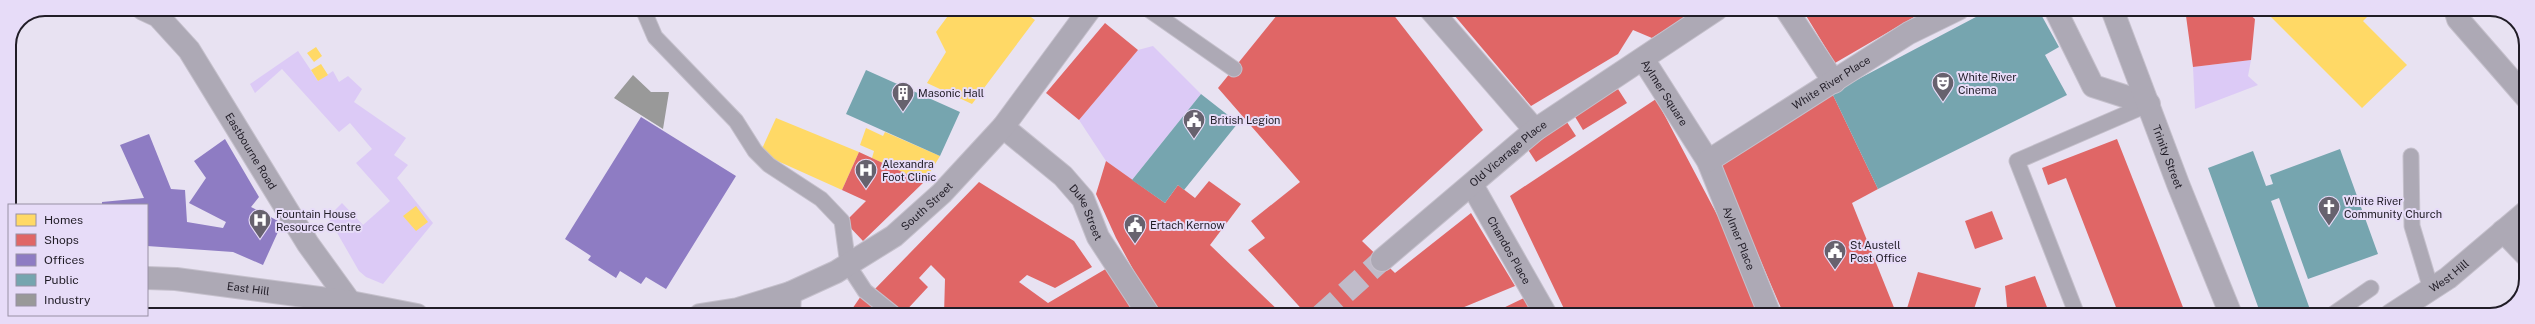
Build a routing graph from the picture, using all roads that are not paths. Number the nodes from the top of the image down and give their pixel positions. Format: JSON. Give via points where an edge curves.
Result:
{"nodes":[{"id":1,"x":158,"y":16,"type":"edge"},
{"id":2,"x":646,"y":16,"type":"edge"},
{"id":3,"x":1085,"y":16,"type":"edge"},
{"id":4,"x":1158,"y":16,"type":"edge"},
{"id":5,"x":1436,"y":16,"type":"edge"},
{"id":6,"x":1706,"y":16,"type":"edge"},
{"id":7,"x":1791,"y":16,"type":"edge"},
{"id":8,"x":1944,"y":16,"type":"edge"},
{"id":9,"x":2058,"y":16,"type":"edge"},
{"id":10,"x":2115,"y":16,"type":"edge"},
{"id":11,"x":2457,"y":16,"type":"edge"},
{"id":12,"x":1643,"y":59,"type":"junction"},
{"id":13,"x":1234,"y":68,"type":"dead end"},
{"id":14,"x":1834,"y":82,"type":"junction"},
{"id":15,"x":2519,"y":89,"type":"edge"},
{"id":16,"x":2149,"y":104,"type":"junction"},
{"id":17,"x":1003,"y":127,"type":"junction"},
{"id":18,"x":1535,"y":130,"type":"junction"},
{"id":19,"x":2412,"y":156,"type":"dead end"},
{"id":20,"x":1708,"y":161,"type":"junction"},
{"id":21,"x":1472,"y":185,"type":"junction"},
{"id":22,"x":2519,"y":218,"type":"edge"},
{"id":23,"x":2503,"y":232,"type":"junction"},
{"id":24,"x":2519,"y":248,"type":"edge"},
{"id":25,"x":1382,"y":260,"type":"tunnel mouth"},
{"id":26,"x":848,"y":265,"type":"junction"},
{"id":27,"x":148,"y":278,"type":"edge"},
{"id":28,"x":2370,"y":288,"type":"dead end"},
{"id":29,"x":2431,"y":289,"type":"junction"},
{"id":30,"x":790,"y":293,"type":"junction"},
{"id":31,"x":350,"y":302,"type":"junction"},
{"id":32,"x":381,"y":308,"type":"edge"},
{"id":33,"x":741,"y":308,"type":"edge"},
{"id":34,"x":789,"y":308,"type":"edge"},
{"id":35,"x":886,"y":308,"type":"edge"},
{"id":36,"x":1144,"y":308,"type":"edge"},
{"id":37,"x":1542,"y":308,"type":"edge"},
{"id":38,"x":1767,"y":308,"type":"edge"},
{"id":39,"x":2074,"y":308,"type":"edge"},
{"id":40,"x":2227,"y":308,"type":"edge"},
{"id":41,"x":2342,"y":308,"type":"edge"},
{"id":42,"x":2402,"y":308,"type":"edge"}],
"edges":[{"from":1,"to":31,"type":"street","name":"Eastbourne Road","via":[[189,50],[308,244]]},
{"from":2,"to":26,"type":"lane","via":[[655,37],[736,121],[755,151],[769,165],[821,199],[842,221]]},
{"from":3,"to":17,"type":"street","name":"South Street"},
{"from":4,"to":13,"type":"lane"},
{"from":5,"to":18,"type":"street"},
{"from":6,"to":12,"type":"street","name":"Aylmer Square"},
{"from":7,"to":14,"type":"street"},
{"from":8,"to":14,"type":"street","name":"White River Place","via":[[1909,33]]},
{"from":9,"to":16,"type":"street","via":[[2093,86]]},
{"from":10,"to":16,"type":"street","name":"Trinity Street"},
{"from":11,"to":15,"type":"street"},
{"from":12,"to":18,"type":"street","name":"Old Vicarage Place"},
{"from":12,"to":20,"type":"street","name":"Aylmer Square"},
{"from":14,"to":20,"type":"street","name":"White River Place"},
{"from":16,"to":39,"type":"lane","via":[[2017,161]]},
{"from":16,"to":40,"type":"street","name":"Trinity Street"},
{"from":17,"to":26,"type":"street","name":"South Street","via":[[942,193],[894,236]]},
{"from":17,"to":36,"type":"street","name":"Duke Street","via":[[1063,176],[1079,194],[1092,218],[1098,238]]},
{"from":18,"to":21,"type":"street","name":"Old Vicarage Place"},
{"from":19,"to":29,"type":"lane","via":[[2412,226]]},
{"from":20,"to":38,"type":"street","name":"Aylmer Place"},
{"from":21,"to":25,"type":"street","name":"Old Vicarage Place"},
{"from":21,"to":37,"type":"street","name":"Chandos Place"},
{"from":22,"to":23,"type":"street","name":"West Hill"},
{"from":23,"to":24,"type":"street"},
{"from":23,"to":29,"type":"street","name":"West Hill"},
{"from":26,"to":30,"type":"street","name":"South Street"},
{"from":26,"to":35,"type":"lane","via":[[865,291]]},
{"from":27,"to":31,"type":"street","name":"East Hill","via":[[176,279]]},
{"from":28,"to":41,"type":"lane"},
{"from":29,"to":42,"type":"street","name":"West Hill"},
{"from":30,"to":33,"type":"street","name":"South Street"},
{"from":30,"to":34,"type":"street"},
{"from":31,"to":32,"type":"street"}]}
